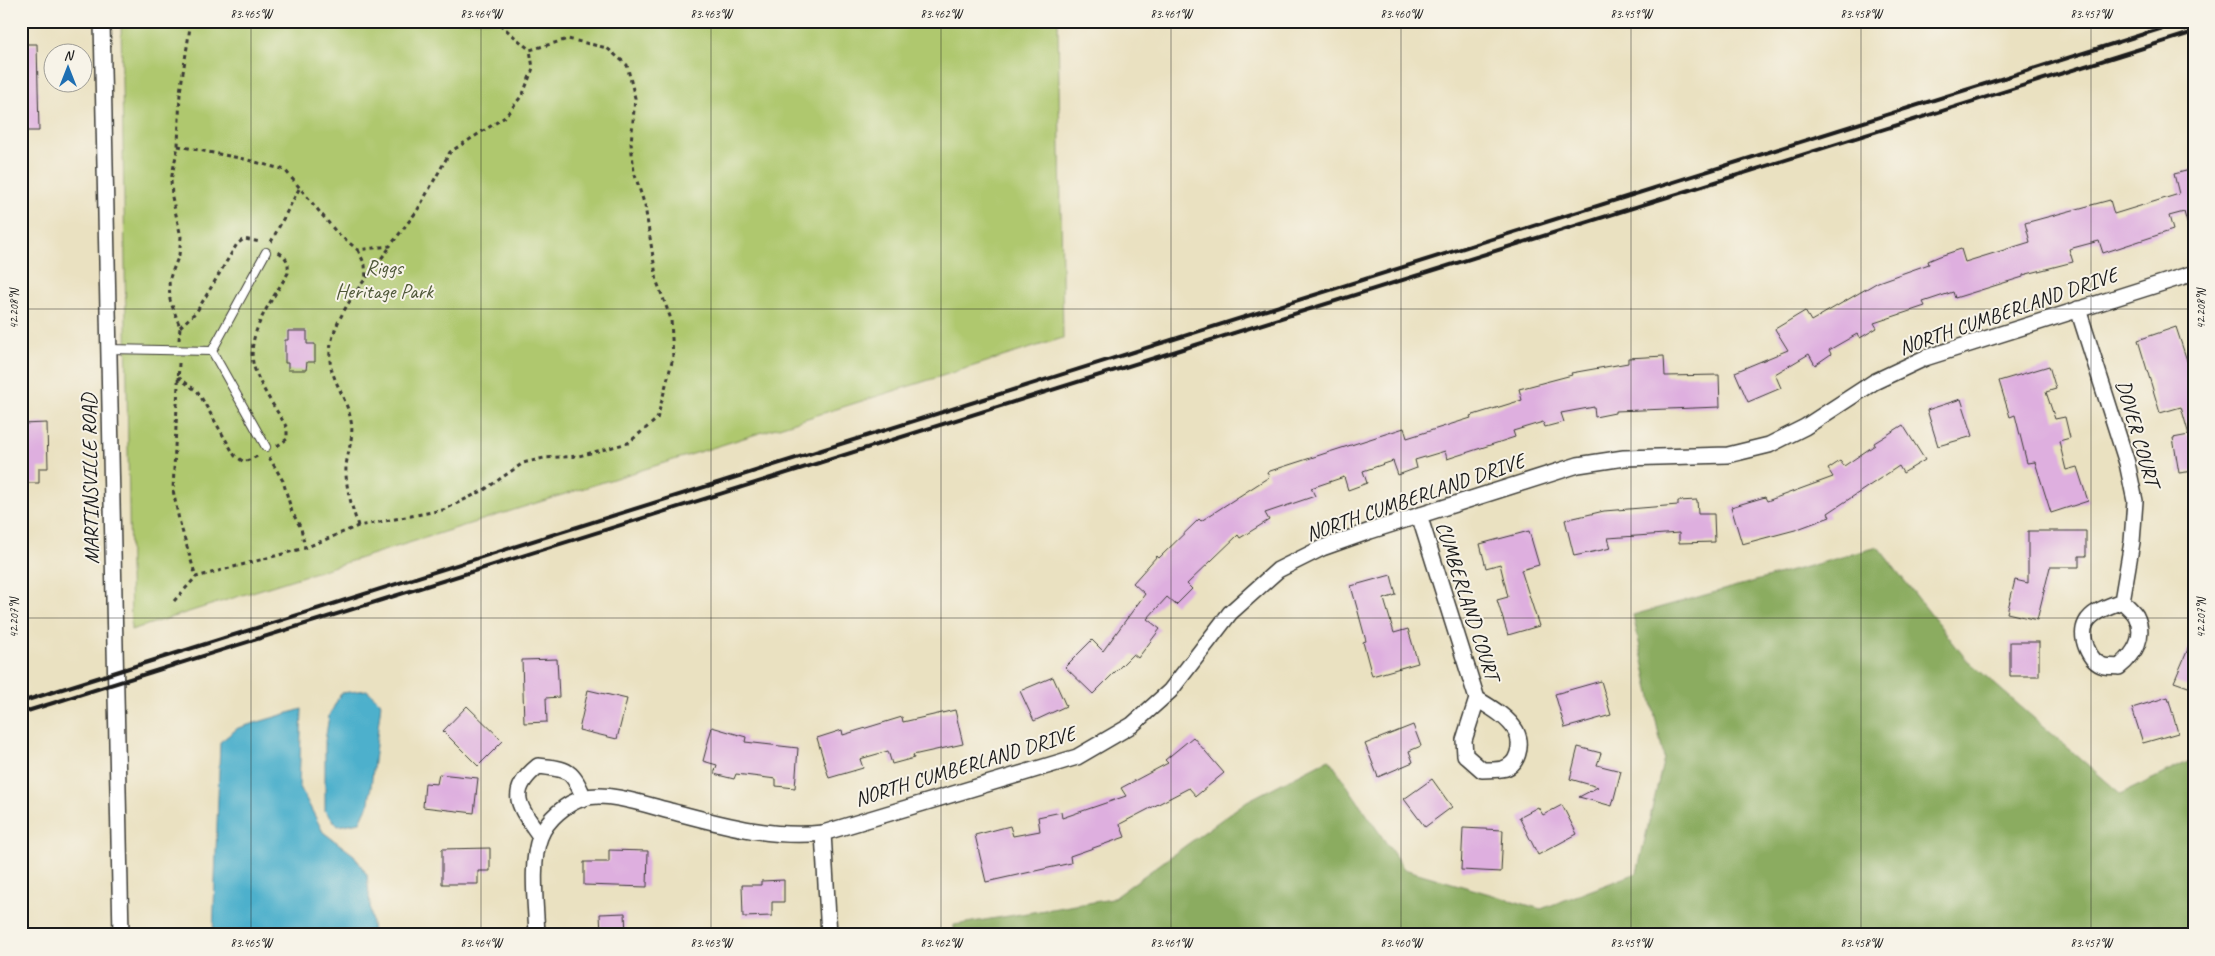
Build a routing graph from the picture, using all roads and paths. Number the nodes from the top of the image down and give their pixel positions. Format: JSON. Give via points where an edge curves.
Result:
{"nodes":[{"id":1,"x":102,"y":21,"type":"edge"},
{"id":2,"x":191,"y":21,"type":"edge"},
{"id":3,"x":496,"y":21,"type":"edge"},
{"id":4,"x":530,"y":50,"type":"junction"},
{"id":5,"x":178,"y":146,"type":"junction"},
{"id":6,"x":300,"y":187,"type":"junction"},
{"id":7,"x":390,"y":246,"type":"junction"},
{"id":8,"x":358,"y":250,"type":"junction"},
{"id":9,"x":276,"y":251,"type":"dead end"},
{"id":10,"x":266,"y":252,"type":"dead end"},
{"id":11,"x":2194,"y":273,"type":"edge"},
{"id":12,"x":366,"y":279,"type":"junction"},
{"id":13,"x":2078,"y":309,"type":"junction"},
{"id":14,"x":180,"y":327,"type":"junction"},
{"id":15,"x":108,"y":350,"type":"junction"},
{"id":16,"x":179,"y":351,"type":"junction"},
{"id":17,"x":212,"y":351,"type":"junction"},
{"id":18,"x":178,"y":377,"type":"junction"},
{"id":19,"x":270,"y":447,"type":"joint"},
{"id":20,"x":1419,"y":515,"type":"junction"},
{"id":21,"x":358,"y":526,"type":"junction"},
{"id":22,"x":305,"y":548,"type":"junction"},
{"id":23,"x":196,"y":577,"type":"junction"},
{"id":24,"x":174,"y":601,"type":"dead end"},
{"id":25,"x":2122,"y":601,"type":"dead end"},
{"id":26,"x":1477,"y":698,"type":"junction"},
{"id":27,"x":584,"y":798,"type":"junction"},
{"id":28,"x":823,"y":833,"type":"junction"},
{"id":29,"x":540,"y":836,"type":"junction"},
{"id":30,"x":121,"y":935,"type":"edge"},
{"id":31,"x":537,"y":935,"type":"edge"},
{"id":32,"x":829,"y":935,"type":"edge"}],
"edges":[{"from":1,"to":15,"type":"street","name":"MARTINSVILLE ROAD"},
{"from":2,"to":5,"type":"path","via":[[177,120]]},
{"from":3,"to":4,"type":"path"},
{"from":4,"to":7,"type":"path","via":[[532,68],[523,94],[505,117],[450,152],[418,211]]},
{"from":4,"to":21,"type":"path","via":[[568,39],[607,48],[627,65],[635,98],[631,143],[634,172],[645,206],[657,282],[671,318],[673,358],[656,419],[628,443],[579,456],[523,463],[484,490],[442,510]]},
{"from":5,"to":6,"type":"path","via":[[244,158],[285,170]]},
{"from":5,"to":14,"type":"path","via":[[171,180],[181,238],[179,255],[169,280],[170,300]]},
{"from":6,"to":8,"type":"path","via":[[337,233]]},
{"from":6,"to":14,"type":"path","via":[[268,247],[254,239],[244,239],[237,244],[197,311]]},
{"from":7,"to":8,"type":"path"},
{"from":7,"to":12,"type":"path"},
{"from":8,"to":12,"type":"path","via":[[365,265]]},
{"from":9,"to":19,"type":"path","via":[[285,256],[288,273],[256,328],[253,346],[255,369],[288,428],[287,439]]},
{"from":10,"to":17,"type":"lane"},
{"from":11,"to":13,"type":"street","name":"NORTH CUMBERLAND DRIVE"},
{"from":12,"to":21,"type":"path","via":[[340,318],[330,344],[331,369],[351,420],[352,437],[346,466],[348,491]]},
{"from":13,"to":20,"type":"street","name":"NORTH CUMBERLAND DRIVE","via":[[1925,358],[1874,382],[1805,427],[1769,445],[1728,455],[1624,458],[1578,465]]},
{"from":13,"to":25,"type":"street","name":"DOVER COURT","via":[[2127,463],[2135,501]]},
{"from":14,"to":16,"type":"path"},
{"from":15,"to":16,"type":"lane"},
{"from":15,"to":30,"type":"street","name":"MARTINSVILLE ROAD"},
{"from":16,"to":17,"type":"lane"},
{"from":16,"to":18,"type":"path"},
{"from":17,"to":19,"type":"lane"},
{"from":18,"to":22,"type":"path","via":[[198,392],[235,456],[244,462],[266,452],[283,481]]},
{"from":18,"to":23,"type":"path","via":[[173,490]]},
{"from":20,"to":26,"type":"street","name":"CUMBERLAND COURT"},
{"from":20,"to":28,"type":"street","name":"NORTH CUMBERLAND DRIVE","via":[[1322,548],[1278,570],[1230,612],[1170,691],[1132,725],[1077,757]]},
{"from":21,"to":22,"type":"path"},
{"from":22,"to":23,"type":"path"},
{"from":23,"to":24,"type":"path"},
{"from":26,"to":26,"type":"street","name":"CUMBERLAND COURT","via":[[1503,716],[1516,731],[1520,748],[1516,760],[1504,769],[1482,770],[1464,755],[1464,740]]},
{"from":27,"to":28,"type":"street","name":"NORTH CUMBERLAND DRIVE","via":[[600,796],[637,802],[773,834]]},
{"from":27,"to":29,"type":"street","name":"NORTH CUMBERLAND DRIVE","via":[[562,808]]},
{"from":27,"to":29,"type":"street","via":[[575,776],[559,768],[538,766],[524,778],[518,790],[522,810]]},
{"from":28,"to":32,"type":"street"},
{"from":29,"to":31,"type":"street","name":"NORTH CUMBERLAND DRIVE","via":[[535,860]]}]}
